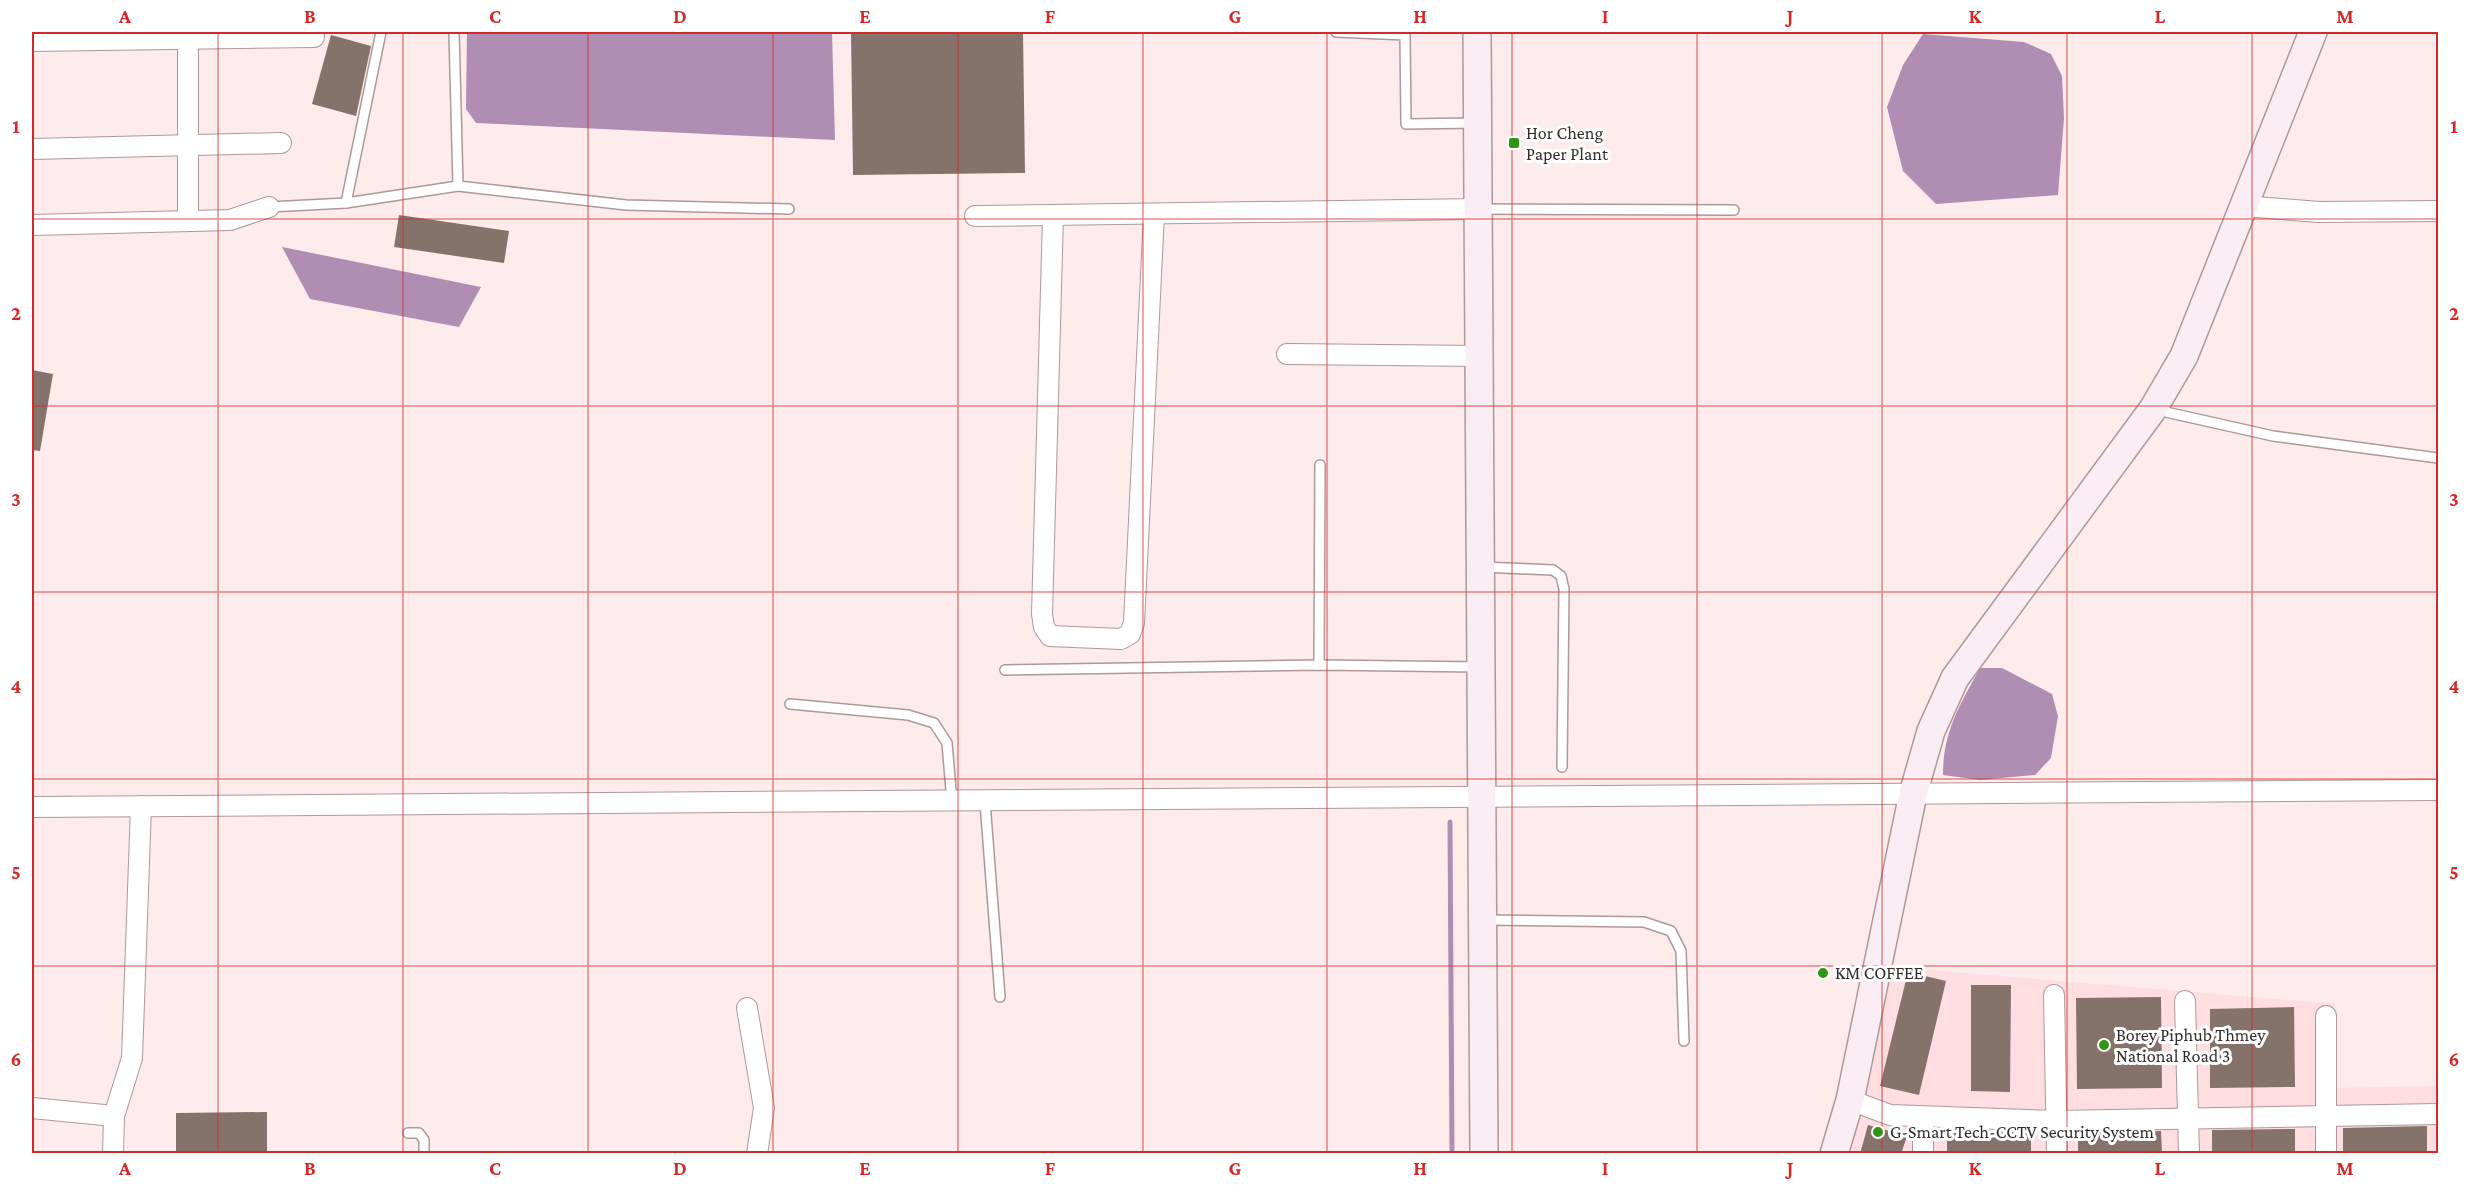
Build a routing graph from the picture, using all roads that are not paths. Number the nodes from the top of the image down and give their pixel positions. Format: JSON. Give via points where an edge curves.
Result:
{"nodes":[{"id":1,"x":381,"y":32,"type":"edge"},
{"id":2,"x":454,"y":32,"type":"edge"},
{"id":3,"x":1336,"y":32,"type":"edge"},
{"id":4,"x":1477,"y":32,"type":"edge"},
{"id":5,"x":2313,"y":32,"type":"edge"},
{"id":6,"x":188,"y":36,"type":"edge"},
{"id":7,"x":314,"y":37,"type":"dead end"},
{"id":8,"x":32,"y":41,"type":"edge"},
{"id":9,"x":1478,"y":123,"type":"junction"},
{"id":10,"x":281,"y":143,"type":"dead end"},
{"id":11,"x":189,"y":145,"type":"junction"},
{"id":12,"x":32,"y":149,"type":"edge"},
{"id":13,"x":458,"y":186,"type":"junction"},
{"id":14,"x":346,"y":203,"type":"junction"},
{"id":15,"x":2243,"y":206,"type":"junction"},
{"id":16,"x":269,"y":207,"type":"joint"},
{"id":17,"x":789,"y":209,"type":"dead end"},
{"id":18,"x":1478,"y":209,"type":"junction"},
{"id":19,"x":1734,"y":210,"type":"dead end"},
{"id":20,"x":2439,"y":211,"type":"edge"},
{"id":21,"x":1154,"y":214,"type":"junction"},
{"id":22,"x":975,"y":216,"type":"dead end"},
{"id":23,"x":1053,"y":216,"type":"junction"},
{"id":24,"x":188,"y":220,"type":"junction"},
{"id":25,"x":32,"y":225,"type":"edge"},
{"id":26,"x":1287,"y":354,"type":"dead end"},
{"id":27,"x":1479,"y":356,"type":"junction"},
{"id":28,"x":2153,"y":409,"type":"junction"},
{"id":29,"x":2439,"y":458,"type":"edge"},
{"id":30,"x":1320,"y":465,"type":"dead end"},
{"id":31,"x":1480,"y":567,"type":"junction"},
{"id":32,"x":1319,"y":665,"type":"junction"},
{"id":33,"x":1482,"y":667,"type":"junction"},
{"id":34,"x":1005,"y":670,"type":"dead end"},
{"id":35,"x":790,"y":704,"type":"dead end"},
{"id":36,"x":1562,"y":767,"type":"dead end"},
{"id":37,"x":2439,"y":790,"type":"edge"},
{"id":38,"x":1913,"y":794,"type":"junction"},
{"id":39,"x":1482,"y":797,"type":"junction"},
{"id":40,"x":952,"y":802,"type":"junction"},
{"id":41,"x":985,"y":802,"type":"junction"},
{"id":42,"x":141,"y":806,"type":"junction"},
{"id":43,"x":32,"y":807,"type":"edge"},
{"id":44,"x":1483,"y":920,"type":"junction"},
{"id":45,"x":2054,"y":995,"type":"dead end"},
{"id":46,"x":1000,"y":997,"type":"dead end"},
{"id":47,"x":2185,"y":1001,"type":"dead end"},
{"id":48,"x":747,"y":1008,"type":"dead end"},
{"id":49,"x":2326,"y":1016,"type":"dead end"},
{"id":50,"x":1684,"y":1041,"type":"dead end"},
{"id":51,"x":1850,"y":1100,"type":"junction"},
{"id":52,"x":32,"y":1108,"type":"edge"},
{"id":53,"x":2439,"y":1114,"type":"edge"},
{"id":54,"x":2326,"y":1115,"type":"junction"},
{"id":55,"x":114,"y":1116,"type":"junction"},
{"id":56,"x":1923,"y":1117,"type":"junction"},
{"id":57,"x":2188,"y":1118,"type":"junction"},
{"id":58,"x":2056,"y":1121,"type":"junction"},
{"id":59,"x":408,"y":1133,"type":"dead end"},
{"id":60,"x":113,"y":1154,"type":"edge"},
{"id":61,"x":424,"y":1154,"type":"edge"},
{"id":62,"x":757,"y":1154,"type":"edge"},
{"id":63,"x":1484,"y":1154,"type":"edge"},
{"id":64,"x":1834,"y":1154,"type":"edge"},
{"id":65,"x":1923,"y":1154,"type":"edge"},
{"id":66,"x":2057,"y":1154,"type":"edge"},
{"id":67,"x":2189,"y":1154,"type":"edge"},
{"id":68,"x":2326,"y":1154,"type":"edge"}],
"edges":[{"from":1,"to":14,"type":"lane"},
{"from":2,"to":13,"type":"lane"},
{"from":3,"to":9,"type":"lane","via":[[1405,35],[1407,124]]},
{"from":4,"to":9,"type":"street"},
{"from":5,"to":15,"type":"street"},
{"from":6,"to":7,"type":"street"},
{"from":6,"to":8,"type":"street"},
{"from":6,"to":11,"type":"street"},
{"from":9,"to":18,"type":"street"},
{"from":10,"to":11,"type":"street"},
{"from":11,"to":12,"type":"street"},
{"from":11,"to":24,"type":"street"},
{"from":13,"to":14,"type":"lane"},
{"from":13,"to":17,"type":"lane","via":[[626,205]]},
{"from":14,"to":16,"type":"lane"},
{"from":15,"to":20,"type":"street","via":[[2319,212]]},
{"from":15,"to":28,"type":"street","via":[[2184,356]]},
{"from":16,"to":24,"type":"street","via":[[230,219]]},
{"from":18,"to":19,"type":"lane"},
{"from":18,"to":21,"type":"street"},
{"from":18,"to":27,"type":"street"},
{"from":21,"to":23,"type":"street"},
{"from":21,"to":23,"type":"street","via":[[1134,623],[1130,634],[1121,639],[1050,636],[1044,627]]},
{"from":22,"to":23,"type":"street"},
{"from":24,"to":25,"type":"street"},
{"from":26,"to":27,"type":"street"},
{"from":27,"to":31,"type":"street"},
{"from":28,"to":29,"type":"lane","via":[[2273,436]]},
{"from":28,"to":38,"type":"street","via":[[1955,678],[1931,731]]},
{"from":30,"to":32,"type":"lane"},
{"from":31,"to":33,"type":"street"},
{"from":31,"to":36,"type":"lane","via":[[1553,570],[1561,576]]},
{"from":32,"to":33,"type":"lane"},
{"from":32,"to":34,"type":"lane"},
{"from":33,"to":39,"type":"street"},
{"from":35,"to":40,"type":"lane","via":[[908,715],[934,723],[947,742]]},
{"from":37,"to":38,"type":"street"},
{"from":38,"to":39,"type":"street"},
{"from":38,"to":51,"type":"street"},
{"from":39,"to":41,"type":"street"},
{"from":39,"to":44,"type":"street"},
{"from":40,"to":41,"type":"street"},
{"from":40,"to":42,"type":"street"},
{"from":41,"to":46,"type":"lane"},
{"from":42,"to":43,"type":"street"},
{"from":42,"to":55,"type":"street","via":[[132,1058]]},
{"from":44,"to":50,"type":"lane","via":[[1644,922],[1671,931],[1681,951]]},
{"from":44,"to":63,"type":"street"},
{"from":45,"to":58,"type":"street"},
{"from":47,"to":57,"type":"street"},
{"from":48,"to":62,"type":"street","via":[[764,1108]]},
{"from":49,"to":54,"type":"street"},
{"from":51,"to":56,"type":"street","via":[[1890,1115]]},
{"from":51,"to":64,"type":"street"},
{"from":52,"to":55,"type":"street"},
{"from":53,"to":54,"type":"street"},
{"from":54,"to":57,"type":"street"},
{"from":54,"to":68,"type":"street"},
{"from":55,"to":60,"type":"street"},
{"from":56,"to":58,"type":"street"},
{"from":56,"to":65,"type":"street"},
{"from":57,"to":58,"type":"street"},
{"from":57,"to":67,"type":"street"},
{"from":58,"to":66,"type":"street"},
{"from":59,"to":61,"type":"lane","via":[[419,1133],[424,1140]]}]}
